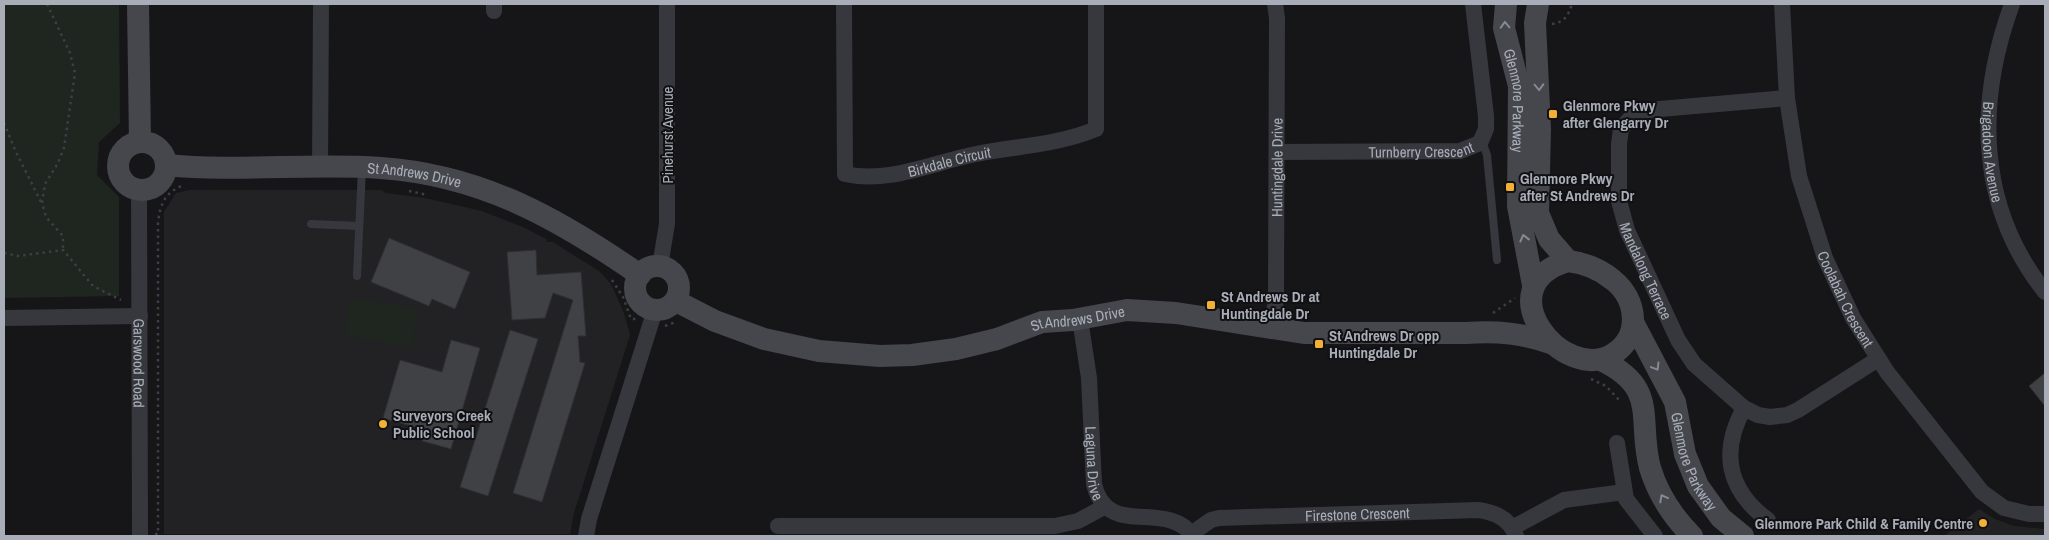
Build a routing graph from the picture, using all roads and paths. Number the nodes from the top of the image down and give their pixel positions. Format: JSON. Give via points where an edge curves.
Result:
{"nodes":[{"id":1,"x":47,"y":4,"type":"edge"},
{"id":2,"x":138,"y":4,"type":"edge"},
{"id":3,"x":321,"y":4,"type":"edge"},
{"id":4,"x":667,"y":4,"type":"edge"},
{"id":5,"x":844,"y":4,"type":"edge"},
{"id":6,"x":1096,"y":4,"type":"edge"},
{"id":7,"x":1275,"y":4,"type":"edge"},
{"id":8,"x":1472,"y":4,"type":"edge"},
{"id":9,"x":1506,"y":4,"type":"edge"},
{"id":10,"x":1538,"y":4,"type":"edge"},
{"id":11,"x":1572,"y":4,"type":"edge"},
{"id":12,"x":1782,"y":4,"type":"edge"},
{"id":13,"x":2007,"y":5,"type":"edge"},
{"id":14,"x":1551,"y":25,"type":"dead end"},
{"id":15,"x":1787,"y":98,"type":"junction"},
{"id":16,"x":4,"y":123,"type":"edge"},
{"id":17,"x":148,"y":139,"type":"junction"},
{"id":18,"x":1482,"y":141,"type":"junction"},
{"id":19,"x":1277,"y":152,"type":"junction"},
{"id":20,"x":169,"y":156,"type":"junction"},
{"id":21,"x":189,"y":167,"type":"junction"},
{"id":22,"x":320,"y":167,"type":"junction"},
{"id":23,"x":363,"y":167,"type":"junction"},
{"id":24,"x":139,"y":190,"type":"junction"},
{"id":25,"x":402,"y":190,"type":"dead end"},
{"id":26,"x":437,"y":197,"type":"dead end"},
{"id":27,"x":42,"y":203,"type":"junction"},
{"id":28,"x":311,"y":224,"type":"dead end"},
{"id":29,"x":359,"y":226,"type":"junction"},
{"id":30,"x":63,"y":250,"type":"junction"},
{"id":31,"x":4,"y":253,"type":"edge"},
{"id":32,"x":1497,"y":260,"type":"dead end"},
{"id":33,"x":1568,"y":261,"type":"junction"},
{"id":34,"x":650,"y":270,"type":"junction"},
{"id":35,"x":606,"y":274,"type":"dead end"},
{"id":36,"x":357,"y":276,"type":"dead end"},
{"id":37,"x":1532,"y":292,"type":"junction"},
{"id":38,"x":2045,"y":292,"type":"edge"},
{"id":39,"x":122,"y":301,"type":"dead end"},
{"id":40,"x":676,"y":301,"type":"junction"},
{"id":41,"x":655,"y":310,"type":"junction"},
{"id":42,"x":140,"y":316,"type":"junction"},
{"id":43,"x":4,"y":318,"type":"edge"},
{"id":44,"x":631,"y":319,"type":"dead end"},
{"id":45,"x":1080,"y":319,"type":"junction"},
{"id":46,"x":1634,"y":324,"type":"junction"},
{"id":47,"x":1271,"y":329,"type":"junction"},
{"id":48,"x":1492,"y":331,"type":"junction"},
{"id":49,"x":1553,"y":344,"type":"junction"},
{"id":50,"x":1601,"y":360,"type":"junction"},
{"id":51,"x":1878,"y":360,"type":"junction"},
{"id":52,"x":1744,"y":408,"type":"junction"},
{"id":53,"x":1617,"y":443,"type":"dead end"},
{"id":54,"x":1624,"y":492,"type":"junction"},
{"id":55,"x":1104,"y":507,"type":"junction"},
{"id":56,"x":2045,"y":514,"type":"edge"},
{"id":57,"x":1768,"y":520,"type":"dead end"},
{"id":58,"x":778,"y":526,"type":"dead end"},
{"id":59,"x":1514,"y":532,"type":"edge"},
{"id":60,"x":158,"y":534,"type":"dead end"},
{"id":61,"x":1192,"y":535,"type":"edge"},
{"id":62,"x":140,"y":536,"type":"edge"},
{"id":63,"x":586,"y":536,"type":"edge"},
{"id":64,"x":1655,"y":536,"type":"edge"},
{"id":65,"x":1692,"y":536,"type":"edge"},
{"id":66,"x":1743,"y":536,"type":"edge"}],
"edges":[{"from":1,"to":27,"type":"path","via":[[70,53],[75,74],[64,148],[45,184]]},
{"from":2,"to":17,"type":"street"},
{"from":3,"to":22,"type":"street"},
{"from":4,"to":34,"type":"street","name":"Pinehurst Avenue","via":[[667,224]]},
{"from":5,"to":6,"type":"street","name":"Birkdale Circuit","via":[[845,174],[863,178],[1080,136],[1096,129]]},
{"from":7,"to":19,"type":"street","name":"Huntingdale Drive"},
{"from":8,"to":18,"type":"street","name":"Turnberry Crescent","via":[[1486,116]]},
{"from":37,"to":9,"type":"street","name":"Glenmore Parkway","one_way":true,"via":[[1518,206],[1520,96],[1504,28]]},
{"from":10,"to":33,"type":"street","name":"Glenmore Parkway","one_way":true,"via":[[1535,34],[1540,108],[1538,213],[1548,239]]},
{"from":11,"to":14,"type":"path","via":[[1568,17]]},
{"from":12,"to":15,"type":"street","name":"Coolabah Crescent"},
{"from":13,"to":38,"type":"street","name":"Brigadoon Avenue","via":[[1990,84],[1990,157],[2011,234]]},
{"from":15,"to":51,"type":"street","name":"Coolabah Crescent","via":[[1795,155],[1817,236],[1842,296]]},
{"from":15,"to":52,"type":"street","name":"Mandalong Terrace","via":[[1642,111],[1628,118],[1619,135],[1618,193],[1623,220],[1674,332],[1694,364]]},
{"from":16,"to":27,"type":"path"},
{"from":17,"to":20,"type":"path"},
{"from":17,"to":20,"type":"street"},
{"from":17,"to":24,"type":"street","via":[[129,146],[123,152],[118,167],[125,182]]},
{"from":18,"to":19,"type":"street","name":"Turnberry Crescent","via":[[1475,147],[1460,151]]},
{"from":18,"to":32,"type":"lane","via":[[1487,155]]},
{"from":19,"to":47,"type":"street","name":"Huntingdale Drive","via":[[1276,300]]},
{"from":20,"to":21,"type":"street","name":"St Andrews Drive"},
{"from":20,"to":24,"type":"street","via":[[161,180],[155,186]]},
{"from":21,"to":22,"type":"street","name":"St Andrews Drive"},
{"from":21,"to":60,"type":"path","via":[[191,184],[168,193],[161,206],[158,223]]},
{"from":22,"to":23,"type":"street","name":"St Andrews Drive"},
{"from":23,"to":29,"type":"lane"},
{"from":23,"to":34,"type":"street","name":"St Andrews Drive","via":[[435,175],[500,194]]},
{"from":24,"to":42,"type":"street","name":"Garswood Road"},
{"from":25,"to":26,"type":"path"},
{"from":27,"to":30,"type":"path","via":[[46,217],[63,236]]},
{"from":28,"to":29,"type":"lane"},
{"from":29,"to":36,"type":"lane"},
{"from":30,"to":31,"type":"path","via":[[18,256]]},
{"from":30,"to":39,"type":"path","via":[[93,286]]},
{"from":33,"to":37,"type":"street","via":[[1544,271]]},
{"from":33,"to":46,"type":"street","via":[[1598,270],[1619,286],[1630,302]]},
{"from":34,"to":40,"type":"street","via":[[672,271],[679,282]]},
{"from":34,"to":41,"type":"street","via":[[635,287],[638,300]]},
{"from":35,"to":44,"type":"path","via":[[623,297]]},
{"from":37,"to":48,"type":"street","name":"St Andrews Drive","via":[[1516,322]]},
{"from":37,"to":49,"type":"street","via":[[1536,321]]},
{"from":40,"to":41,"type":"street","via":[[667,308]]},
{"from":40,"to":45,"type":"street","name":"St Andrews Drive","via":[[764,339],[819,351],[859,355],[912,355],[956,349],[997,339],[1042,322]]},
{"from":41,"to":63,"type":"street"},
{"from":42,"to":43,"type":"street"},
{"from":42,"to":62,"type":"street","name":"Garswood Road"},
{"from":45,"to":47,"type":"street","name":"St Andrews Drive","via":[[1114,311],[1153,311]]},
{"from":45,"to":55,"type":"street","name":"Laguna Drive","via":[[1089,378],[1094,484]]},
{"from":46,"to":50,"type":"street","via":[[1626,342]]},
{"from":46,"to":66,"type":"street","name":"Glenmore Parkway","one_way":true,"via":[[1675,402],[1685,454],[1698,486],[1721,518]]},
{"from":47,"to":48,"type":"street","name":"St Andrews Drive","via":[[1332,333]]},
{"from":48,"to":49,"type":"street","name":"St Andrews Drive","via":[[1521,334]]},
{"from":49,"to":50,"type":"street","via":[[1578,358]]},
{"from":65,"to":50,"type":"street","one_way":true,"via":[[1671,512],[1654,478],[1648,454],[1644,408],[1638,389],[1623,373]]},
{"from":51,"to":52,"type":"street","name":"Mandalong Terrace","via":[[1787,415],[1765,416]]},
{"from":51,"to":56,"type":"street","name":"Coolabah Crescent","via":[[1988,498],[2012,510]]},
{"from":52,"to":57,"type":"street","via":[[1731,435],[1730,465],[1743,496]]},
{"from":53,"to":54,"type":"street"},
{"from":54,"to":59,"type":"street","via":[[1564,500]]},
{"from":54,"to":64,"type":"street","via":[[1630,507]]},
{"from":55,"to":58,"type":"street","via":[[1078,522],[1055,526]]},
{"from":55,"to":61,"type":"street","name":"Laguna Drive","via":[[1121,518],[1176,522]]},
{"from":59,"to":61,"type":"street","name":"Firestone Crescent","via":[[1496,514],[1478,510],[1219,518],[1211,520]]}]}
